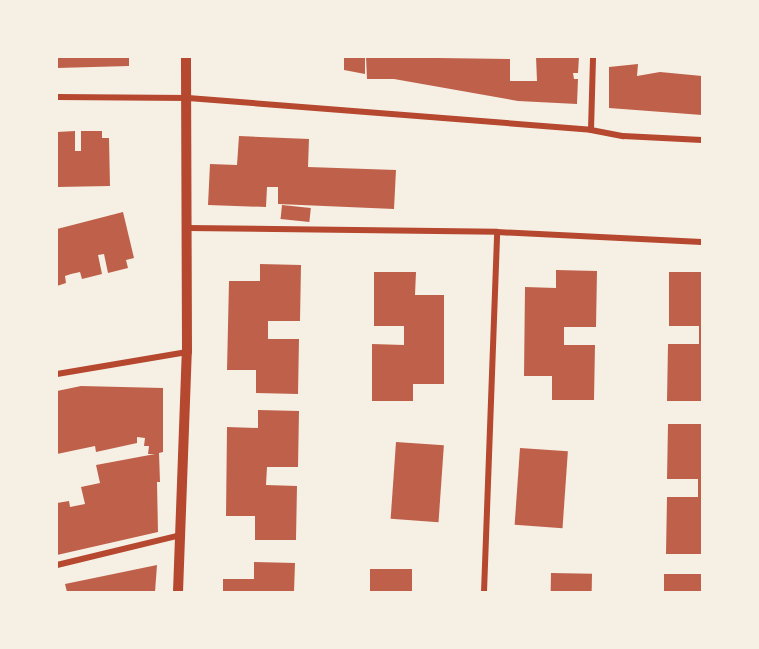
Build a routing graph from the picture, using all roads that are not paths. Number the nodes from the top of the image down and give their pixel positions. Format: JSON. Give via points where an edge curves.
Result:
{"nodes":[{"id":1,"x":186,"y":57,"type":"edge"},
{"id":2,"x":593,"y":57,"type":"edge"},
{"id":3,"x":57,"y":97,"type":"edge"},
{"id":4,"x":188,"y":98,"type":"junction"},
{"id":5,"x":591,"y":129,"type":"junction"},
{"id":6,"x":702,"y":140,"type":"edge"},
{"id":7,"x":188,"y":228,"type":"junction"},
{"id":8,"x":497,"y":232,"type":"junction"},
{"id":9,"x":702,"y":242,"type":"edge"},
{"id":10,"x":187,"y":352,"type":"junction"},
{"id":11,"x":57,"y":374,"type":"edge"},
{"id":12,"x":180,"y":535,"type":"junction"},
{"id":13,"x":57,"y":565,"type":"edge"},
{"id":14,"x":178,"y":592,"type":"edge"},
{"id":15,"x":484,"y":592,"type":"edge"}],
"edges":[{"from":1,"to":4,"type":"street"},
{"from":2,"to":5,"type":"street"},
{"from":3,"to":4,"type":"street"},
{"from":4,"to":5,"type":"street"},
{"from":4,"to":7,"type":"street"},
{"from":5,"to":6,"type":"street","via":[[623,136]]},
{"from":7,"to":8,"type":"street"},
{"from":7,"to":10,"type":"street"},
{"from":8,"to":9,"type":"street"},
{"from":8,"to":15,"type":"street"},
{"from":10,"to":11,"type":"street"},
{"from":10,"to":12,"type":"street"},
{"from":12,"to":13,"type":"street"},
{"from":12,"to":14,"type":"street"}]}
